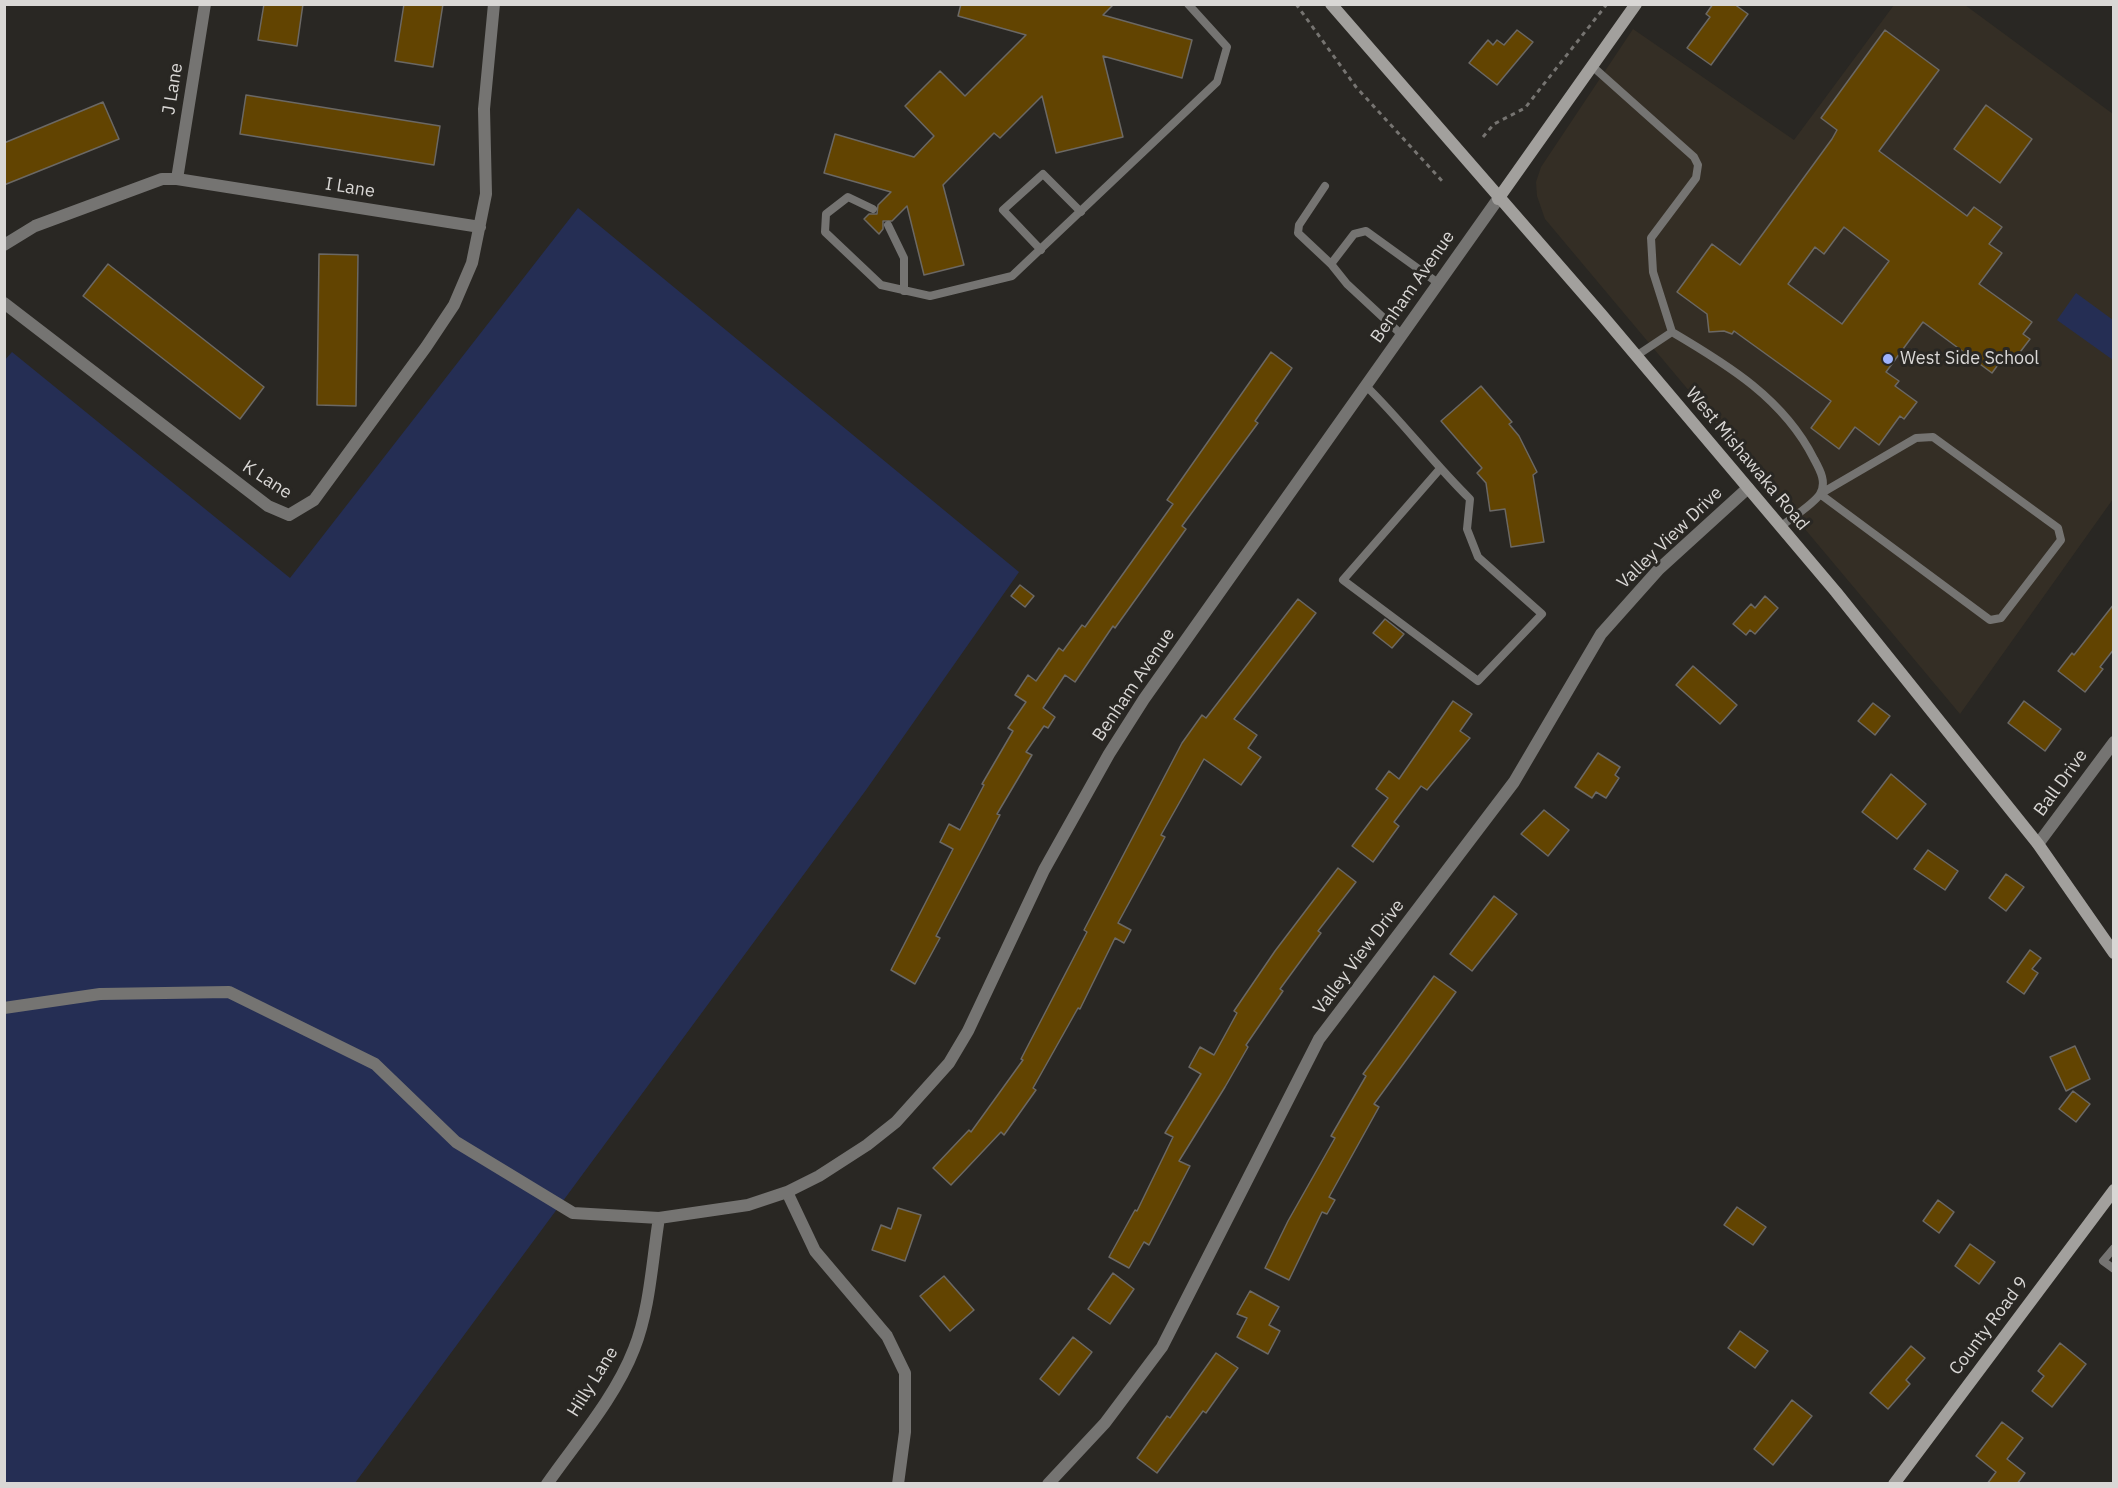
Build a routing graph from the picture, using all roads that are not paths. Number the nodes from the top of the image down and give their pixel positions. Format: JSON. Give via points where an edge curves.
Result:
{"nodes":[{"id":1,"x":205,"y":4,"type":"edge"},
{"id":2,"x":494,"y":4,"type":"edge"},
{"id":3,"x":1188,"y":4,"type":"edge"},
{"id":4,"x":1331,"y":4,"type":"edge"},
{"id":5,"x":1636,"y":4,"type":"edge"},
{"id":6,"x":1592,"y":66,"type":"junction"},
{"id":7,"x":177,"y":179,"type":"junction"},
{"id":8,"x":1325,"y":186,"type":"dead end"},
{"id":9,"x":1498,"y":198,"type":"junction"},
{"id":10,"x":873,"y":209,"type":"dead end"},
{"id":11,"x":1081,"y":212,"type":"junction"},
{"id":12,"x":888,"y":225,"type":"dead end"},
{"id":13,"x":480,"y":227,"type":"junction"},
{"id":14,"x":4,"y":245,"type":"edge"},
{"id":15,"x":1041,"y":250,"type":"junction"},
{"id":16,"x":1331,"y":264,"type":"junction"},
{"id":17,"x":1438,"y":284,"type":"junction"},
{"id":18,"x":904,"y":291,"type":"junction"},
{"id":19,"x":4,"y":303,"type":"edge"},
{"id":20,"x":1672,"y":332,"type":"junction"},
{"id":21,"x":1402,"y":335,"type":"junction"},
{"id":22,"x":1636,"y":356,"type":"junction"},
{"id":23,"x":1366,"y":386,"type":"junction"},
{"id":24,"x":1439,"y":470,"type":"junction"},
{"id":25,"x":1748,"y":488,"type":"junction"},
{"id":26,"x":1820,"y":494,"type":"junction"},
{"id":27,"x":1780,"y":527,"type":"junction"},
{"id":28,"x":2114,"y":742,"type":"edge"},
{"id":29,"x":2038,"y":844,"type":"junction"},
{"id":30,"x":2114,"y":953,"type":"edge"},
{"id":31,"x":4,"y":1008,"type":"edge"},
{"id":32,"x":2114,"y":1190,"type":"edge"},
{"id":33,"x":786,"y":1192,"type":"junction"},
{"id":34,"x":659,"y":1218,"type":"junction"},
{"id":35,"x":2114,"y":1248,"type":"edge"},
{"id":36,"x":2114,"y":1269,"type":"edge"},
{"id":37,"x":547,"y":1484,"type":"edge"},
{"id":38,"x":898,"y":1484,"type":"edge"},
{"id":39,"x":1048,"y":1484,"type":"edge"},
{"id":40,"x":1894,"y":1484,"type":"edge"}],
"edges":[{"from":1,"to":7,"type":"street","name":"J Lane"},
{"from":2,"to":13,"type":"street","via":[[484,109],[486,194]]},
{"from":3,"to":11,"type":"lane","via":[[1227,47],[1218,82]]},
{"from":4,"to":9,"type":"main road","name":"West Mishawaka Road"},
{"from":5,"to":6,"type":"main road","name":"Benham Avenue"},
{"from":6,"to":9,"type":"main road","name":"Benham Avenue"},
{"from":6,"to":20,"type":"lane","via":[[1694,157],[1698,165],[1696,178],[1650,238],[1653,272]]},
{"from":7,"to":13,"type":"street","name":"I Lane"},
{"from":7,"to":14,"type":"street","name":"I Lane","via":[[162,179],[124,191],[35,226]]},
{"from":8,"to":16,"type":"lane","via":[[1299,225],[1298,233]]},
{"from":9,"to":17,"type":"street","name":"Benham Avenue"},
{"from":9,"to":22,"type":"main road","name":"West Mishawaka Road"},
{"from":10,"to":18,"type":"lane","via":[[848,197],[826,214],[825,232],[881,285]]},
{"from":11,"to":15,"type":"lane"},
{"from":11,"to":15,"type":"lane","via":[[1043,174],[1003,210]]},
{"from":12,"to":18,"type":"lane","via":[[904,258]]},
{"from":13,"to":19,"type":"street","name":"K Lane","via":[[472,263],[454,305],[314,500],[289,515],[268,506]]},
{"from":15,"to":18,"type":"lane","via":[[1012,276],[930,296]]},
{"from":16,"to":17,"type":"lane","via":[[1354,234],[1366,231]]},
{"from":16,"to":21,"type":"lane"},
{"from":17,"to":21,"type":"street","name":"Benham Avenue"},
{"from":20,"to":22,"type":"lane"},
{"from":20,"to":26,"type":"lane","via":[[1728,364],[1773,402],[1802,435],[1823,478]]},
{"from":21,"to":23,"type":"street","name":"Benham Avenue"},
{"from":22,"to":25,"type":"main road","name":"West Mishawaka Road"},
{"from":23,"to":24,"type":"lane","via":[[1403,422]]},
{"from":23,"to":33,"type":"street","name":"Benham Avenue","via":[[1109,753],[1044,870],[949,1063],[896,1122],[867,1145]]},
{"from":24,"to":24,"type":"lane","via":[[1343,580],[1478,681],[1542,614],[1478,557],[1467,529],[1470,499]]},
{"from":25,"to":27,"type":"main road","name":"West Mishawaka Road"},
{"from":25,"to":39,"type":"street","name":"Valley View Drive","via":[[1659,569],[1600,634],[1514,782],[1319,1040],[1162,1347],[1105,1423]]},
{"from":26,"to":26,"type":"lane","via":[[1990,620],[2001,618],[2061,540],[2058,528],[1933,437],[1916,438]]},
{"from":26,"to":27,"type":"lane"},
{"from":27,"to":29,"type":"main road","name":"West Mishawaka Road"},
{"from":28,"to":29,"type":"street","name":"Ball Drive"},
{"from":29,"to":30,"type":"main road","name":"West Mishawaka Road"},
{"from":31,"to":34,"type":"street","name":"Benham Avenue","via":[[100,994],[229,992],[375,1064],[456,1142],[573,1213]]},
{"from":32,"to":40,"type":"main road","name":"County Road 9"},
{"from":33,"to":34,"type":"street","name":"Benham Avenue","via":[[748,1204]]},
{"from":33,"to":38,"type":"street","via":[[815,1251],[887,1336],[905,1373]]},
{"from":34,"to":37,"type":"street","name":"Hilly Lane","via":[[635,1347],[621,1377]]},
{"from":35,"to":36,"type":"lane","via":[[2103,1261]]}]}
